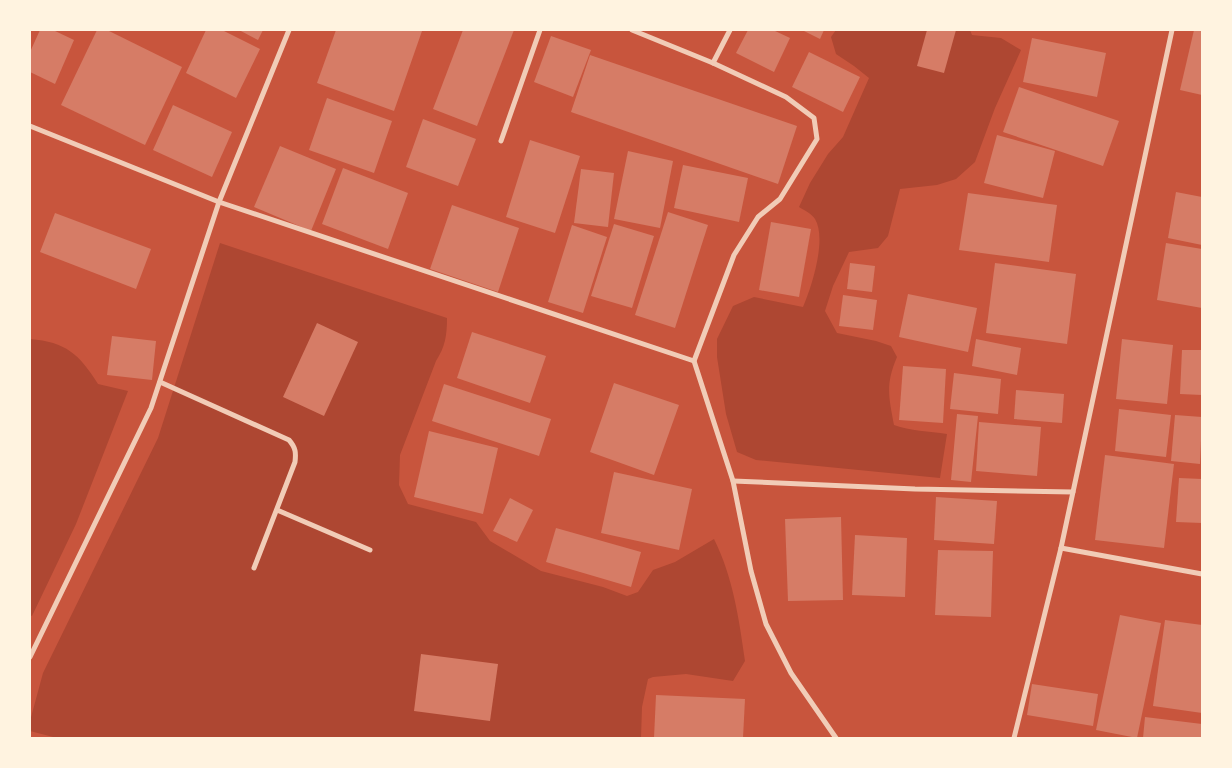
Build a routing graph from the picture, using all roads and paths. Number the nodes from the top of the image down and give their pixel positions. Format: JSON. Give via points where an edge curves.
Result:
{"nodes":[{"id":1,"x":288,"y":30,"type":"edge"},
{"id":2,"x":540,"y":30,"type":"edge"},
{"id":3,"x":632,"y":30,"type":"edge"},
{"id":4,"x":730,"y":30,"type":"edge"},
{"id":5,"x":1172,"y":30,"type":"edge"},
{"id":6,"x":713,"y":63,"type":"junction"},
{"id":7,"x":30,"y":126,"type":"edge"},
{"id":8,"x":501,"y":141,"type":"dead end"},
{"id":9,"x":220,"y":202,"type":"junction"},
{"id":10,"x":694,"y":361,"type":"junction"},
{"id":11,"x":160,"y":382,"type":"junction"},
{"id":12,"x":733,"y":481,"type":"junction"},
{"id":13,"x":1073,"y":492,"type":"junction"},
{"id":14,"x":277,"y":510,"type":"junction"},
{"id":15,"x":1061,"y":548,"type":"junction"},
{"id":16,"x":370,"y":550,"type":"dead end"},
{"id":17,"x":254,"y":568,"type":"dead end"},
{"id":18,"x":1202,"y":574,"type":"edge"},
{"id":19,"x":30,"y":657,"type":"edge"},
{"id":20,"x":836,"y":738,"type":"edge"},
{"id":21,"x":1014,"y":738,"type":"edge"}],
"edges":[{"from":1,"to":9,"type":"street"},
{"from":2,"to":8,"type":"street"},
{"from":3,"to":6,"type":"street"},
{"from":4,"to":6,"type":"street"},
{"from":5,"to":13,"type":"street"},
{"from":6,"to":10,"type":"street","via":[[786,97],[814,118],[817,138],[780,199],[758,217],[734,255]]},
{"from":7,"to":9,"type":"street"},
{"from":9,"to":10,"type":"street"},
{"from":9,"to":11,"type":"street"},
{"from":10,"to":12,"type":"street"},
{"from":11,"to":14,"type":"street","via":[[289,440],[296,452],[295,462]]},
{"from":11,"to":19,"type":"street","via":[[151,408]]},
{"from":12,"to":13,"type":"street"},
{"from":12,"to":20,"type":"street","via":[[751,571],[766,624],[791,672]]},
{"from":13,"to":15,"type":"street"},
{"from":14,"to":16,"type":"street"},
{"from":14,"to":17,"type":"street"},
{"from":15,"to":18,"type":"street"},
{"from":15,"to":21,"type":"street"}]}
